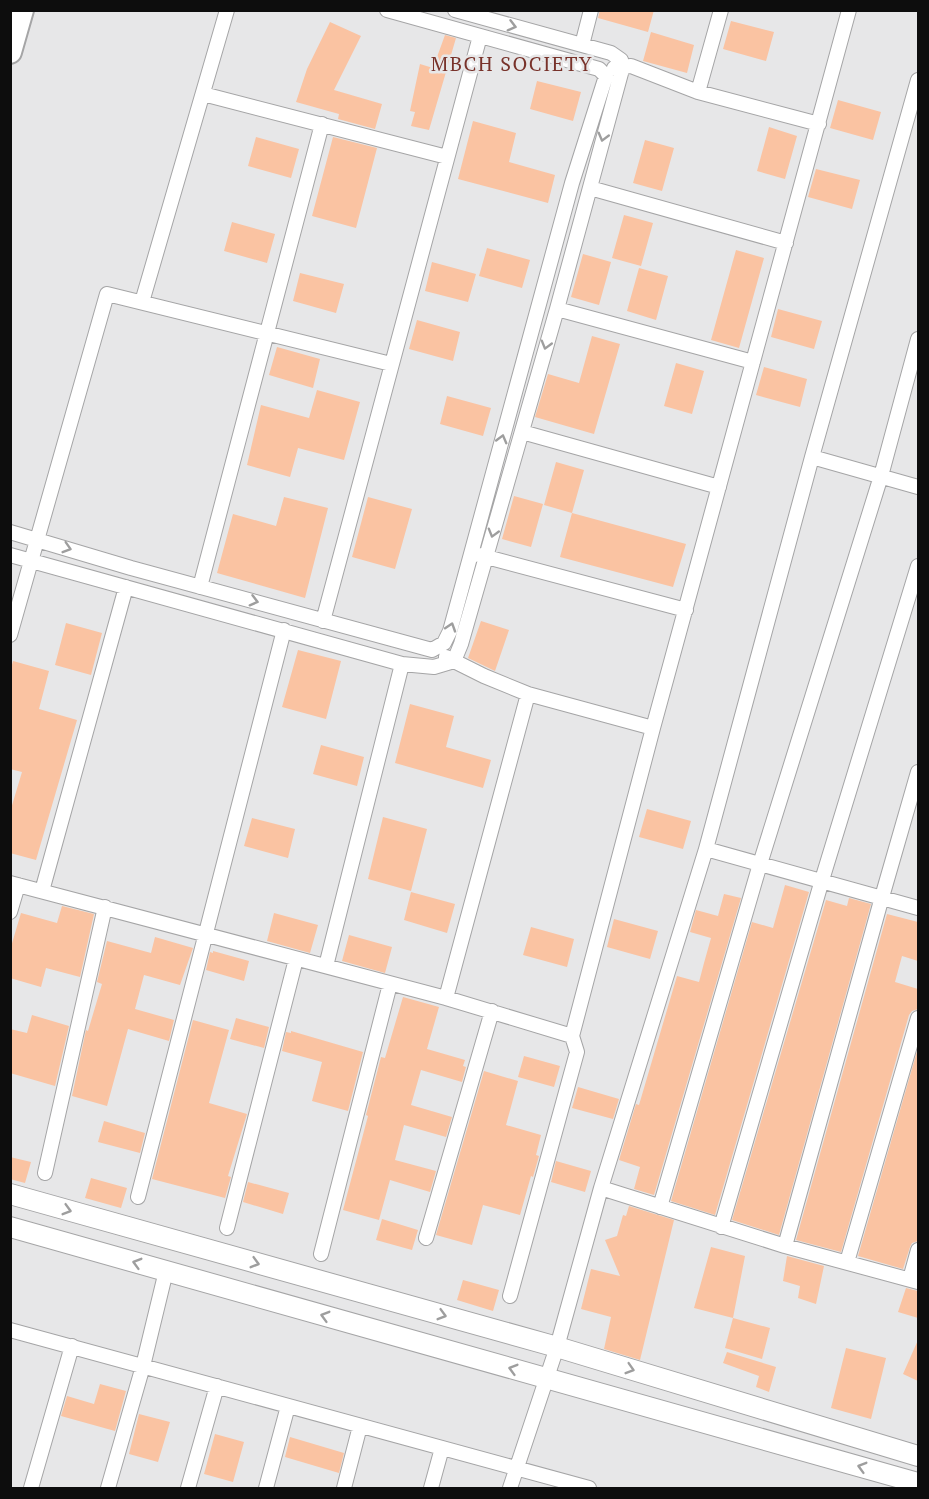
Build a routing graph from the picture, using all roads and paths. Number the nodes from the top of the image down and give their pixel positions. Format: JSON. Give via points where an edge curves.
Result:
{"nodes":[{"id":1,"x":22,"y":10,"type":"edge"},
{"id":2,"x":227,"y":10,"type":"edge"},
{"id":3,"x":387,"y":10,"type":"edge"},
{"id":4,"x":591,"y":10,"type":"edge"},
{"id":5,"x":721,"y":10,"type":"edge"},
{"id":6,"x":849,"y":10,"type":"edge"},
{"id":7,"x":462,"y":11,"type":"edge"},
{"id":8,"x":480,"y":36,"type":"junction"},
{"id":9,"x":582,"y":45,"type":"junction"},
{"id":10,"x":10,"y":52,"type":"edge"},
{"id":11,"x":622,"y":66,"type":"junction"},
{"id":12,"x":603,"y":71,"type":"junction"},
{"id":13,"x":918,"y":80,"type":"edge"},
{"id":14,"x":698,"y":92,"type":"junction"},
{"id":15,"x":202,"y":94,"type":"junction"},
{"id":16,"x":322,"y":124,"type":"junction"},
{"id":17,"x":819,"y":124,"type":"junction"},
{"id":18,"x":447,"y":157,"type":"junction"},
{"id":19,"x":590,"y":188,"type":"junction"},
{"id":20,"x":786,"y":243,"type":"junction"},
{"id":21,"x":142,"y":302,"type":"junction"},
{"id":22,"x":557,"y":309,"type":"junction"},
{"id":23,"x":266,"y":333,"type":"junction"},
{"id":24,"x":918,"y":339,"type":"edge"},
{"id":25,"x":753,"y":362,"type":"junction"},
{"id":26,"x":391,"y":364,"type":"junction"},
{"id":27,"x":522,"y":432,"type":"junction"},
{"id":28,"x":812,"y":457,"type":"junction"},
{"id":29,"x":881,"y":476,"type":"junction"},
{"id":30,"x":719,"y":487,"type":"junction"},
{"id":31,"x":918,"y":487,"type":"edge"},
{"id":32,"x":10,"y":532,"type":"edge"},
{"id":33,"x":38,"y":540,"type":"junction"},
{"id":34,"x":471,"y":554,"type":"junction"},
{"id":35,"x":10,"y":555,"type":"edge"},
{"id":36,"x":486,"y":557,"type":"junction"},
{"id":37,"x":31,"y":561,"type":"junction"},
{"id":38,"x":918,"y":566,"type":"edge"},
{"id":39,"x":126,"y":587,"type":"junction"},
{"id":40,"x":200,"y":587,"type":"junction"},
{"id":41,"x":686,"y":610,"type":"junction"},
{"id":42,"x":322,"y":621,"type":"junction"},
{"id":43,"x":284,"y":630,"type":"junction"},
{"id":44,"x":10,"y":635,"type":"edge"},
{"id":45,"x":432,"y":650,"type":"junction"},
{"id":46,"x":454,"y":661,"type":"junction"},
{"id":47,"x":402,"y":664,"type":"junction"},
{"id":48,"x":528,"y":693,"type":"junction"},
{"id":49,"x":653,"y":728,"type":"junction"},
{"id":50,"x":918,"y":772,"type":"edge"},
{"id":51,"x":706,"y":849,"type":"junction"},
{"id":52,"x":760,"y":864,"type":"junction"},
{"id":53,"x":822,"y":880,"type":"junction"},
{"id":54,"x":14,"y":884,"type":"edge"},
{"id":55,"x":42,"y":891,"type":"junction"},
{"id":56,"x":882,"y":897,"type":"junction"},
{"id":57,"x":105,"y":907,"type":"junction"},
{"id":58,"x":918,"y":908,"type":"edge"},
{"id":59,"x":10,"y":912,"type":"edge"},
{"id":60,"x":205,"y":934,"type":"junction"},
{"id":61,"x":296,"y":958,"type":"junction"},
{"id":62,"x":326,"y":966,"type":"junction"},
{"id":63,"x":390,"y":984,"type":"junction"},
{"id":64,"x":446,"y":998,"type":"junction"},
{"id":65,"x":492,"y":1011,"type":"junction"},
{"id":66,"x":918,"y":1018,"type":"edge"},
{"id":67,"x":572,"y":1036,"type":"junction"},
{"id":68,"x":45,"y":1173,"type":"dead end"},
{"id":69,"x":601,"y":1188,"type":"junction"},
{"id":70,"x":10,"y":1194,"type":"edge"},
{"id":71,"x":138,"y":1197,"type":"dead end"},
{"id":72,"x":660,"y":1207,"type":"junction"},
{"id":73,"x":10,"y":1227,"type":"edge"},
{"id":74,"x":721,"y":1227,"type":"junction"},
{"id":75,"x":227,"y":1228,"type":"dead end"},
{"id":76,"x":426,"y":1238,"type":"dead end"},
{"id":77,"x":785,"y":1246,"type":"junction"},
{"id":78,"x":918,"y":1250,"type":"edge"},
{"id":79,"x":321,"y":1254,"type":"dead end"},
{"id":80,"x":848,"y":1262,"type":"junction"},
{"id":81,"x":166,"y":1271,"type":"junction"},
{"id":82,"x":914,"y":1280,"type":"edge"},
{"id":83,"x":510,"y":1296,"type":"dead end"},
{"id":84,"x":10,"y":1330,"type":"edge"},
{"id":85,"x":72,"y":1346,"type":"junction"},
{"id":86,"x":557,"y":1347,"type":"junction"},
{"id":87,"x":143,"y":1366,"type":"junction"},
{"id":88,"x":547,"y":1379,"type":"junction"},
{"id":89,"x":217,"y":1386,"type":"junction"},
{"id":90,"x":288,"y":1406,"type":"junction"},
{"id":91,"x":360,"y":1426,"type":"junction"},
{"id":92,"x":442,"y":1448,"type":"junction"},
{"id":93,"x":918,"y":1456,"type":"edge"},
{"id":94,"x":515,"y":1468,"type":"junction"},
{"id":95,"x":918,"y":1483,"type":"edge"},
{"id":96,"x":31,"y":1488,"type":"edge"},
{"id":97,"x":108,"y":1488,"type":"edge"},
{"id":98,"x":188,"y":1488,"type":"edge"},
{"id":99,"x":266,"y":1488,"type":"edge"},
{"id":100,"x":344,"y":1488,"type":"edge"},
{"id":101,"x":431,"y":1488,"type":"edge"},
{"id":102,"x":510,"y":1488,"type":"edge"},
{"id":103,"x":587,"y":1488,"type":"edge"}],
"edges":[{"from":1,"to":10,"type":"main road"},
{"from":2,"to":15,"type":"street"},
{"from":3,"to":8,"type":"street"},
{"from":4,"to":9,"type":"street"},
{"from":5,"to":14,"type":"street"},
{"from":6,"to":17,"type":"street"},
{"from":7,"to":9,"type":"street","one_way":true},
{"from":8,"to":12,"type":"street"},
{"from":8,"to":18,"type":"street"},
{"from":9,"to":11,"type":"street","via":[[611,53],[621,60]]},
{"from":11,"to":12,"type":"street"},
{"from":11,"to":14,"type":"street"},
{"from":11,"to":19,"type":"street","one_way":true},
{"from":34,"to":12,"type":"street","one_way":true,"via":[[572,183],[606,76]]},
{"from":13,"to":28,"type":"street"},
{"from":14,"to":17,"type":"street"},
{"from":15,"to":16,"type":"street"},
{"from":15,"to":21,"type":"street"},
{"from":16,"to":18,"type":"street"},
{"from":16,"to":23,"type":"street"},
{"from":17,"to":20,"type":"street"},
{"from":18,"to":26,"type":"street"},
{"from":19,"to":20,"type":"street"},
{"from":19,"to":22,"type":"street"},
{"from":20,"to":25,"type":"street"},
{"from":21,"to":23,"type":"street"},
{"from":21,"to":33,"type":"street","via":[[107,294]]},
{"from":22,"to":25,"type":"street"},
{"from":22,"to":27,"type":"street","one_way":true},
{"from":23,"to":26,"type":"street"},
{"from":23,"to":40,"type":"street"},
{"from":24,"to":29,"type":"street"},
{"from":25,"to":30,"type":"street"},
{"from":26,"to":42,"type":"street"},
{"from":27,"to":30,"type":"street"},
{"from":27,"to":36,"type":"street","one_way":true},
{"from":28,"to":29,"type":"street"},
{"from":28,"to":51,"type":"street"},
{"from":29,"to":31,"type":"street"},
{"from":29,"to":52,"type":"street"},
{"from":30,"to":41,"type":"street"},
{"from":32,"to":33,"type":"street"},
{"from":33,"to":37,"type":"street"},
{"from":33,"to":40,"type":"street","one_way":true},
{"from":34,"to":36,"type":"street"},
{"from":45,"to":34,"type":"street","one_way":true,"via":[[444,643],[450,631]]},
{"from":35,"to":37,"type":"street"},
{"from":36,"to":41,"type":"street"},
{"from":36,"to":46,"type":"street"},
{"from":37,"to":39,"type":"street"},
{"from":37,"to":44,"type":"street"},
{"from":38,"to":53,"type":"street"},
{"from":39,"to":43,"type":"street"},
{"from":39,"to":55,"type":"street"},
{"from":40,"to":42,"type":"street","one_way":true},
{"from":41,"to":49,"type":"street"},
{"from":42,"to":45,"type":"street"},
{"from":43,"to":47,"type":"street"},
{"from":43,"to":60,"type":"street"},
{"from":45,"to":46,"type":"street"},
{"from":46,"to":47,"type":"street","via":[[434,667]]},
{"from":46,"to":48,"type":"street"},
{"from":47,"to":62,"type":"street"},
{"from":48,"to":49,"type":"street"},
{"from":48,"to":64,"type":"street"},
{"from":49,"to":67,"type":"street"},
{"from":50,"to":56,"type":"street"},
{"from":51,"to":52,"type":"street"},
{"from":51,"to":69,"type":"street"},
{"from":52,"to":53,"type":"street"},
{"from":52,"to":72,"type":"street"},
{"from":53,"to":56,"type":"street"},
{"from":53,"to":74,"type":"street"},
{"from":54,"to":55,"type":"street"},
{"from":54,"to":59,"type":"street"},
{"from":55,"to":57,"type":"street"},
{"from":56,"to":58,"type":"street"},
{"from":56,"to":77,"type":"street"},
{"from":57,"to":60,"type":"street"},
{"from":57,"to":68,"type":"street"},
{"from":60,"to":61,"type":"street"},
{"from":60,"to":71,"type":"street"},
{"from":61,"to":62,"type":"street"},
{"from":61,"to":75,"type":"street"},
{"from":62,"to":63,"type":"street"},
{"from":63,"to":64,"type":"street"},
{"from":63,"to":79,"type":"street"},
{"from":64,"to":65,"type":"street"},
{"from":65,"to":67,"type":"street"},
{"from":65,"to":76,"type":"street"},
{"from":66,"to":80,"type":"street"},
{"from":67,"to":83,"type":"street","via":[[577,1052]]},
{"from":69,"to":72,"type":"street"},
{"from":69,"to":86,"type":"street"},
{"from":70,"to":86,"type":"street","one_way":true},
{"from":72,"to":74,"type":"street"},
{"from":81,"to":73,"type":"street","one_way":true},
{"from":74,"to":77,"type":"street"},
{"from":77,"to":80,"type":"street"},
{"from":78,"to":82,"type":"street"},
{"from":80,"to":82,"type":"street"},
{"from":81,"to":87,"type":"street"},
{"from":88,"to":81,"type":"street","one_way":true},
{"from":84,"to":85,"type":"street"},
{"from":85,"to":87,"type":"street"},
{"from":85,"to":96,"type":"street"},
{"from":86,"to":88,"type":"street"},
{"from":86,"to":93,"type":"street","one_way":true},
{"from":87,"to":89,"type":"street"},
{"from":87,"to":97,"type":"street"},
{"from":88,"to":94,"type":"street"},
{"from":95,"to":88,"type":"street","one_way":true},
{"from":89,"to":90,"type":"street"},
{"from":89,"to":98,"type":"street"},
{"from":90,"to":91,"type":"street"},
{"from":90,"to":99,"type":"street"},
{"from":91,"to":92,"type":"street"},
{"from":91,"to":100,"type":"street"},
{"from":92,"to":94,"type":"street"},
{"from":92,"to":101,"type":"street"},
{"from":94,"to":102,"type":"street"},
{"from":94,"to":103,"type":"street"}]}
